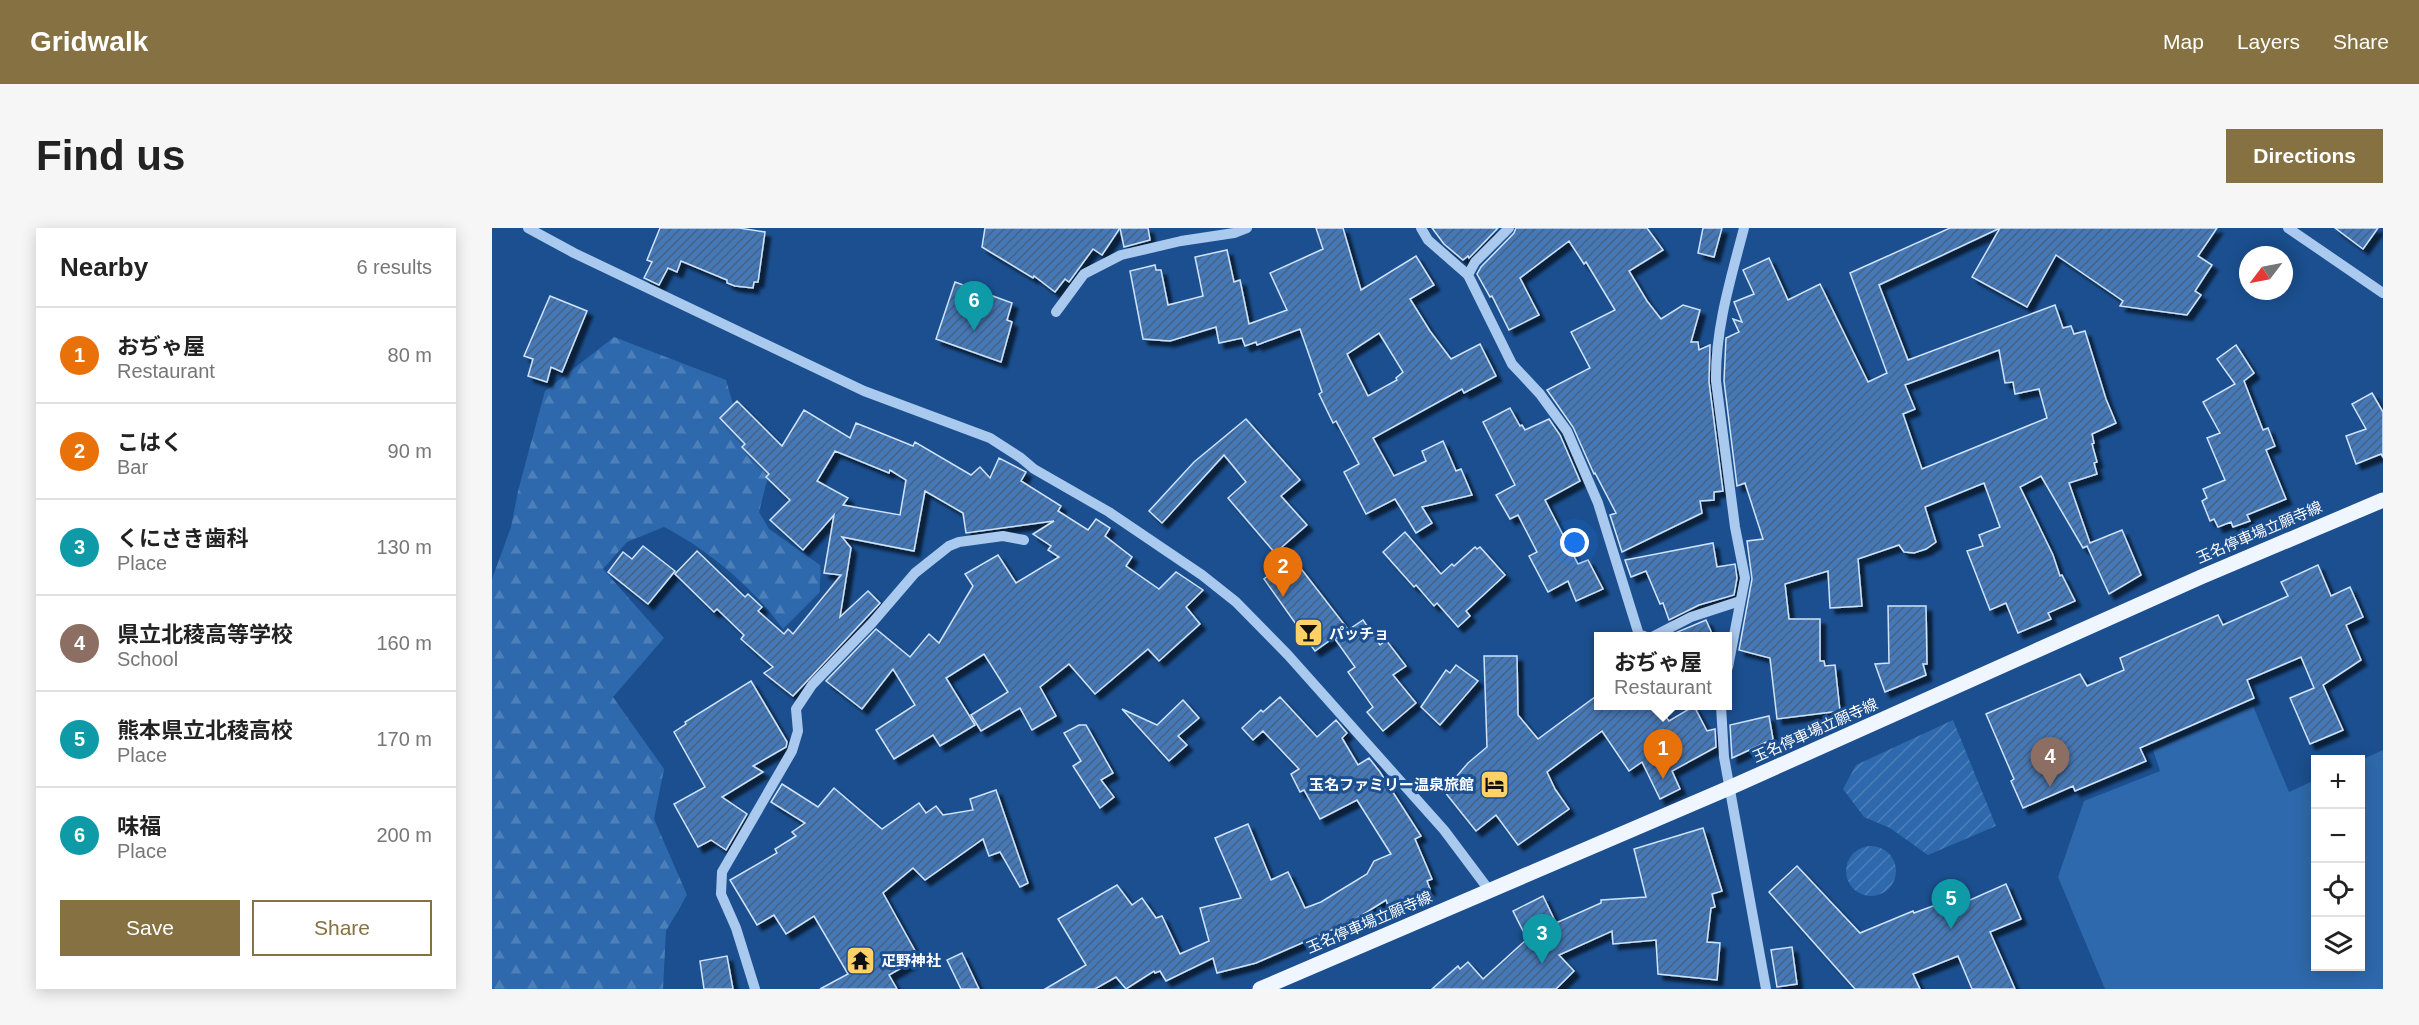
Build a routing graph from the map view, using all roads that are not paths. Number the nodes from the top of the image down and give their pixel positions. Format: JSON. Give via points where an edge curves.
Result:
{"nodes":[{"id":1,"x":528,"y":228,"type":"edge"},
{"id":2,"x":1247,"y":228,"type":"edge"},
{"id":3,"x":1421,"y":228,"type":"edge"},
{"id":4,"x":1509,"y":228,"type":"edge"},
{"id":5,"x":1744,"y":228,"type":"edge"},
{"id":6,"x":2288,"y":228,"type":"edge"},
{"id":7,"x":1468,"y":275,"type":"junction"},
{"id":8,"x":2383,"y":293,"type":"edge"},
{"id":9,"x":1056,"y":312,"type":"dead end"},
{"id":10,"x":2383,"y":500,"type":"edge"},
{"id":11,"x":1024,"y":540,"type":"dead end"},
{"id":12,"x":1740,"y":602,"type":"junction"},
{"id":13,"x":1638,"y":632,"type":"edge"},
{"id":14,"x":1662,"y":632,"type":"edge"},
{"id":15,"x":1732,"y":645,"type":"edge"},
{"id":16,"x":1721,"y":710,"type":"edge"},
{"id":17,"x":1729,"y":788,"type":"junction"},
{"id":18,"x":1489,"y":890,"type":"junction"},
{"id":19,"x":755,"y":989,"type":"edge"},
{"id":20,"x":1260,"y":989,"type":"edge"},
{"id":21,"x":1766,"y":989,"type":"edge"}],
"edges":[{"from":1,"to":18,"type":"street","via":[[864,391],[990,438],[1202,574],[1236,602],[1288,656],[1444,830]]},
{"from":2,"to":9,"type":"street","via":[[1121,255],[1084,274]]},
{"from":3,"to":7,"type":"street","via":[[1428,240]]},
{"from":4,"to":7,"type":"street","via":[[1474,262]]},
{"from":5,"to":12,"type":"street","via":[[1715,356],[1735,527],[1745,578]]},
{"from":6,"to":8,"type":"street"},
{"from":7,"to":13,"type":"street","via":[[1512,364],[1567,431],[1598,503]]},
{"from":10,"to":17,"type":"main road","name":"玉名停車場立願寺線","via":[[2222,567]]},
{"from":11,"to":19,"type":"street","via":[[1004,536],[949,546],[915,573],[812,685],[796,709],[798,731],[792,751],[722,872],[721,894]]},
{"from":12,"to":14,"type":"street","via":[[1691,617]]},
{"from":12,"to":15,"type":"street"},
{"from":16,"to":17,"type":"street"},
{"from":17,"to":18,"type":"main road","name":"玉名停車場立願寺線"},
{"from":17,"to":21,"type":"street"},
{"from":18,"to":20,"type":"main road","name":"玉名停車場立願寺線"}]}
